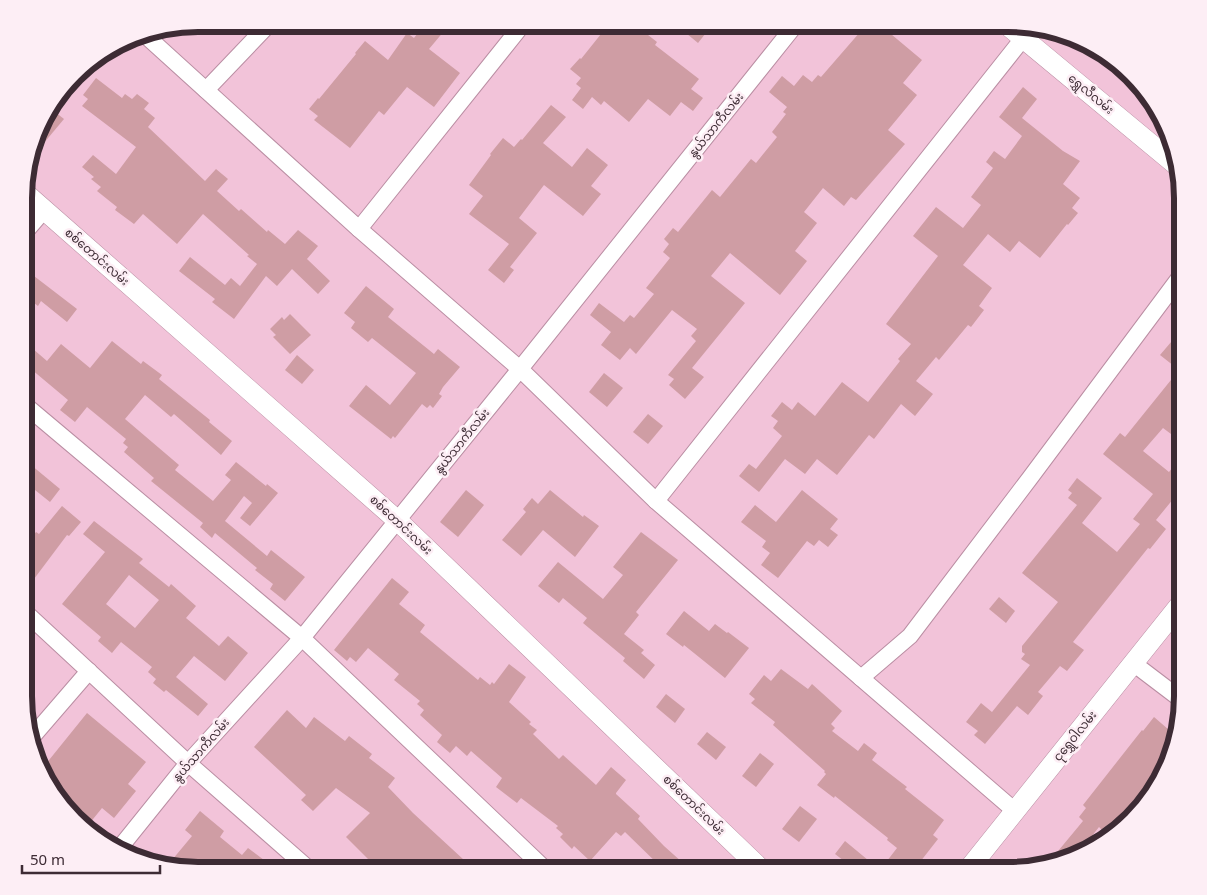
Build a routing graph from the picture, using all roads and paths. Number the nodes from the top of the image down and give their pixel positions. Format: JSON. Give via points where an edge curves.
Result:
{"nodes":[{"id":1,"x":262,"y":32,"type":"edge"},
{"id":2,"x":516,"y":32,"type":"edge"},
{"id":3,"x":789,"y":33,"type":"edge"},
{"id":4,"x":1027,"y":34,"type":"edge"},
{"id":5,"x":1030,"y":34,"type":"edge"},
{"id":6,"x":150,"y":40,"type":"edge"},
{"id":7,"x":206,"y":90,"type":"junction"},
{"id":8,"x":1169,"y":159,"type":"edge"},
{"id":9,"x":32,"y":199,"type":"edge"},
{"id":10,"x":44,"y":210,"type":"junction"},
{"id":11,"x":32,"y":224,"type":"edge"},
{"id":12,"x":359,"y":228,"type":"junction"},
{"id":13,"x":1174,"y":285,"type":"edge"},
{"id":14,"x":520,"y":369,"type":"junction"},
{"id":15,"x":32,"y":411,"type":"edge"},
{"id":16,"x":656,"y":500,"type":"junction"},
{"id":17,"x":398,"y":521,"type":"junction"},
{"id":18,"x":1174,"y":612,"type":"edge"},
{"id":19,"x":33,"y":619,"type":"edge"},
{"id":20,"x":302,"y":638,"type":"junction"},
{"id":21,"x":1134,"y":663,"type":"junction"},
{"id":22,"x":89,"y":671,"type":"junction"},
{"id":23,"x":861,"y":678,"type":"junction"},
{"id":24,"x":1174,"y":694,"type":"edge"},
{"id":25,"x":37,"y":732,"type":"edge"},
{"id":26,"x":188,"y":763,"type":"junction"},
{"id":27,"x":1015,"y":811,"type":"junction"},
{"id":28,"x":123,"y":844,"type":"edge"},
{"id":29,"x":301,"y":862,"type":"edge"},
{"id":30,"x":538,"y":862,"type":"edge"},
{"id":31,"x":747,"y":862,"type":"edge"},
{"id":32,"x":974,"y":862,"type":"edge"}],
"edges":[{"from":1,"to":7,"type":"street"},
{"from":2,"to":12,"type":"street"},
{"from":3,"to":14,"type":"street","name":"နွယ်သာကီလမ်း"},
{"from":4,"to":16,"type":"street"},
{"from":5,"to":8,"type":"street","name":"ရွှေလီလမ်း"},
{"from":6,"to":7,"type":"street"},
{"from":7,"to":12,"type":"street"},
{"from":9,"to":10,"type":"street","name":"စစ်တောင်းလမ်း"},
{"from":10,"to":11,"type":"street"},
{"from":10,"to":17,"type":"street","name":"စစ်တောင်းလမ်း"},
{"from":12,"to":14,"type":"street"},
{"from":13,"to":23,"type":"street","via":[[910,636]]},
{"from":14,"to":16,"type":"street"},
{"from":14,"to":17,"type":"street","name":"နွယ်သာကီလမ်း"},
{"from":15,"to":20,"type":"street"},
{"from":16,"to":23,"type":"street"},
{"from":17,"to":20,"type":"street","name":"နွယ်သာကီလမ်း"},
{"from":17,"to":31,"type":"street","name":"စစ်တောင်းလမ်း"},
{"from":18,"to":21,"type":"street","name":"ငုရွှေဝါလမ်း"},
{"from":19,"to":22,"type":"street"},
{"from":20,"to":26,"type":"street","name":"နွယ်သာကီလမ်း"},
{"from":20,"to":30,"type":"street"},
{"from":21,"to":24,"type":"street"},
{"from":21,"to":27,"type":"street","name":"ငုရွှေဝါလမ်း"},
{"from":22,"to":25,"type":"street"},
{"from":22,"to":26,"type":"street"},
{"from":23,"to":27,"type":"street"},
{"from":26,"to":28,"type":"street","name":"နွယ်သာကီလမ်း"},
{"from":26,"to":29,"type":"street"},
{"from":27,"to":32,"type":"street","name":"ငုရွှေဝါလမ်း"}]}
